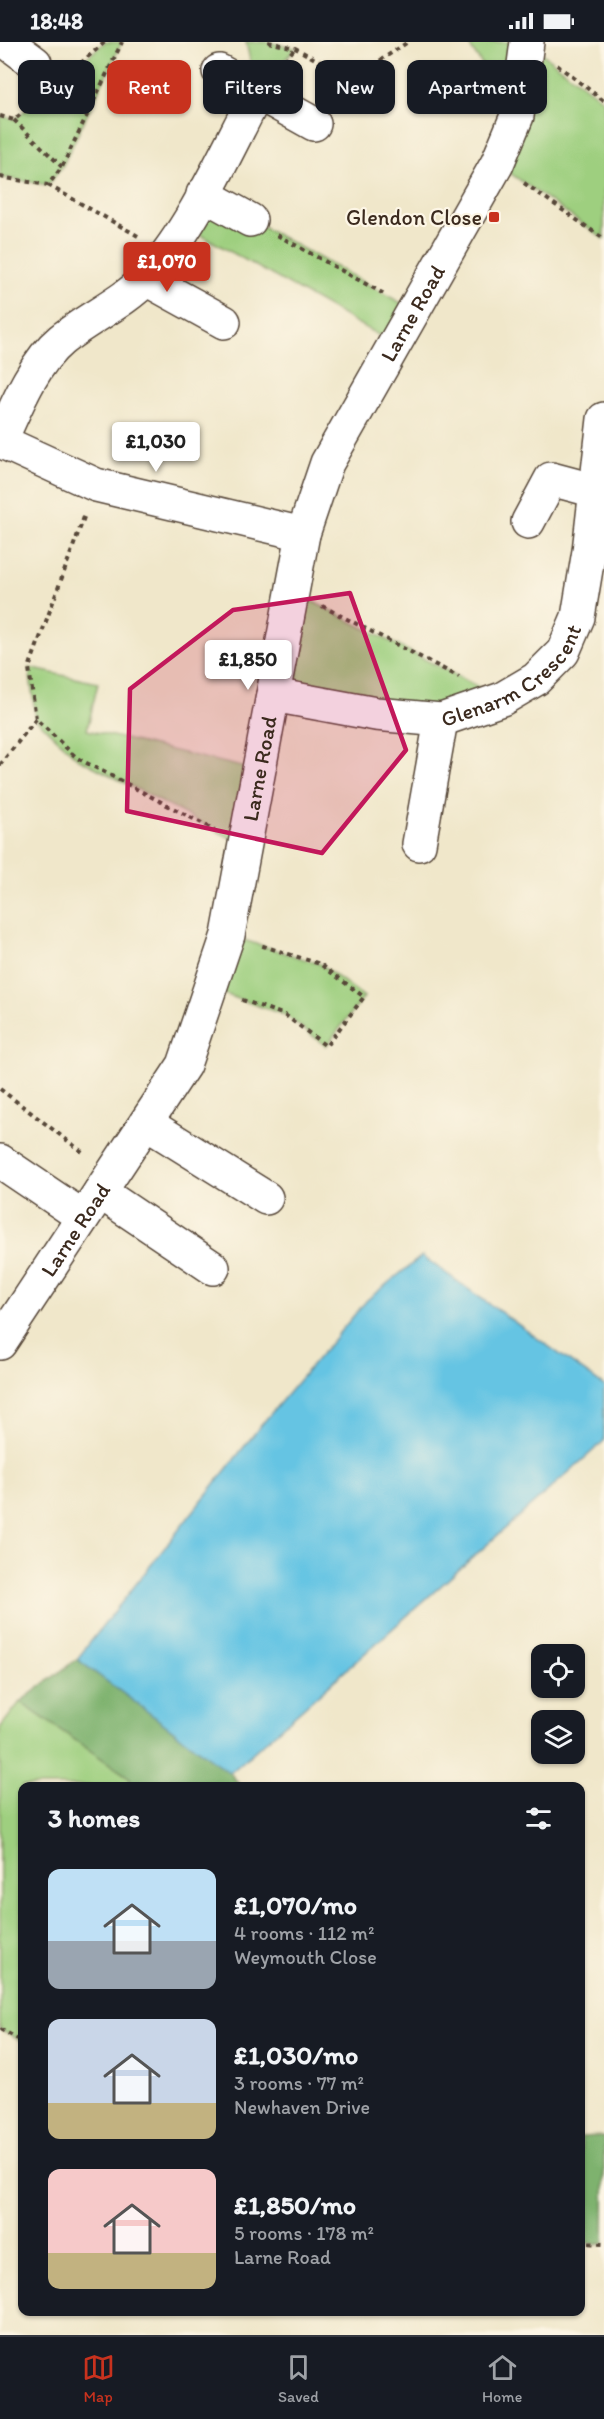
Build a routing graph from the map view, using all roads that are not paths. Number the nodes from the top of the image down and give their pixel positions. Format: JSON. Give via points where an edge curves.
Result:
{"nodes":[{"id":1,"x":7,"y":42,"type":"edge"},
{"id":2,"x":527,"y":43,"type":"edge"},
{"id":3,"x":31,"y":60,"type":"edge"},
{"id":4,"x":246,"y":114,"type":"edge"},
{"id":5,"x":296,"y":114,"type":"edge"},
{"id":6,"x":314,"y":124,"type":"dead end"},
{"id":7,"x":203,"y":194,"type":"junction"},
{"id":8,"x":250,"y":220,"type":"road end"},
{"id":9,"x":146,"y":279,"type":"junction"},
{"id":10,"x":224,"y":322,"type":"dead end"},
{"id":11,"x":603,"y":432,"type":"edge"},
{"id":12,"x":0,"y":442,"type":"edge"},
{"id":13,"x":596,"y":491,"type":"junction"},
{"id":14,"x":528,"y":522,"type":"dead end"},
{"id":15,"x":303,"y":534,"type":"junction"},
{"id":16,"x":273,"y":695,"type":"junction"},
{"id":17,"x":441,"y":720,"type":"junction"},
{"id":18,"x":419,"y":844,"type":"dead end"},
{"id":19,"x":146,"y":1123,"type":"junction"},
{"id":20,"x":0,"y":1161,"type":"edge"},
{"id":21,"x":98,"y":1195,"type":"junction"},
{"id":22,"x":266,"y":1198,"type":"dead end"},
{"id":23,"x":213,"y":1268,"type":"dead end"},
{"id":24,"x":0,"y":1343,"type":"edge"}],
"edges":[{"from":1,"to":3,"type":"street"},
{"from":2,"to":15,"type":"street","name":"Larne Road","via":[[517,117],[497,164],[327,463]]},
{"from":4,"to":7,"type":"street"},
{"from":5,"to":6,"type":"street"},
{"from":7,"to":8,"type":"street"},
{"from":7,"to":9,"type":"street"},
{"from":9,"to":10,"type":"street"},
{"from":9,"to":12,"type":"street","via":[[59,342],[26,385]]},
{"from":11,"to":13,"type":"street","name":"Glenarm Crescent"},
{"from":12,"to":15,"type":"street","via":[[96,485]]},
{"from":13,"to":14,"type":"street","via":[[551,479]]},
{"from":13,"to":17,"type":"street","name":"Glenarm Crescent","via":[[578,617],[563,652],[536,679],[502,699]]},
{"from":15,"to":16,"type":"street","name":"Larne Road"},
{"from":16,"to":17,"type":"street","name":"Glenarm Crescent","via":[[376,714]]},
{"from":16,"to":19,"type":"street","name":"Larne Road","via":[[228,935],[184,1065]]},
{"from":17,"to":18,"type":"street"},
{"from":19,"to":21,"type":"street","name":"Larne Road"},
{"from":19,"to":22,"type":"street"},
{"from":20,"to":21,"type":"street"},
{"from":21,"to":23,"type":"street"},
{"from":21,"to":24,"type":"street","name":"Larne Road"}]}
